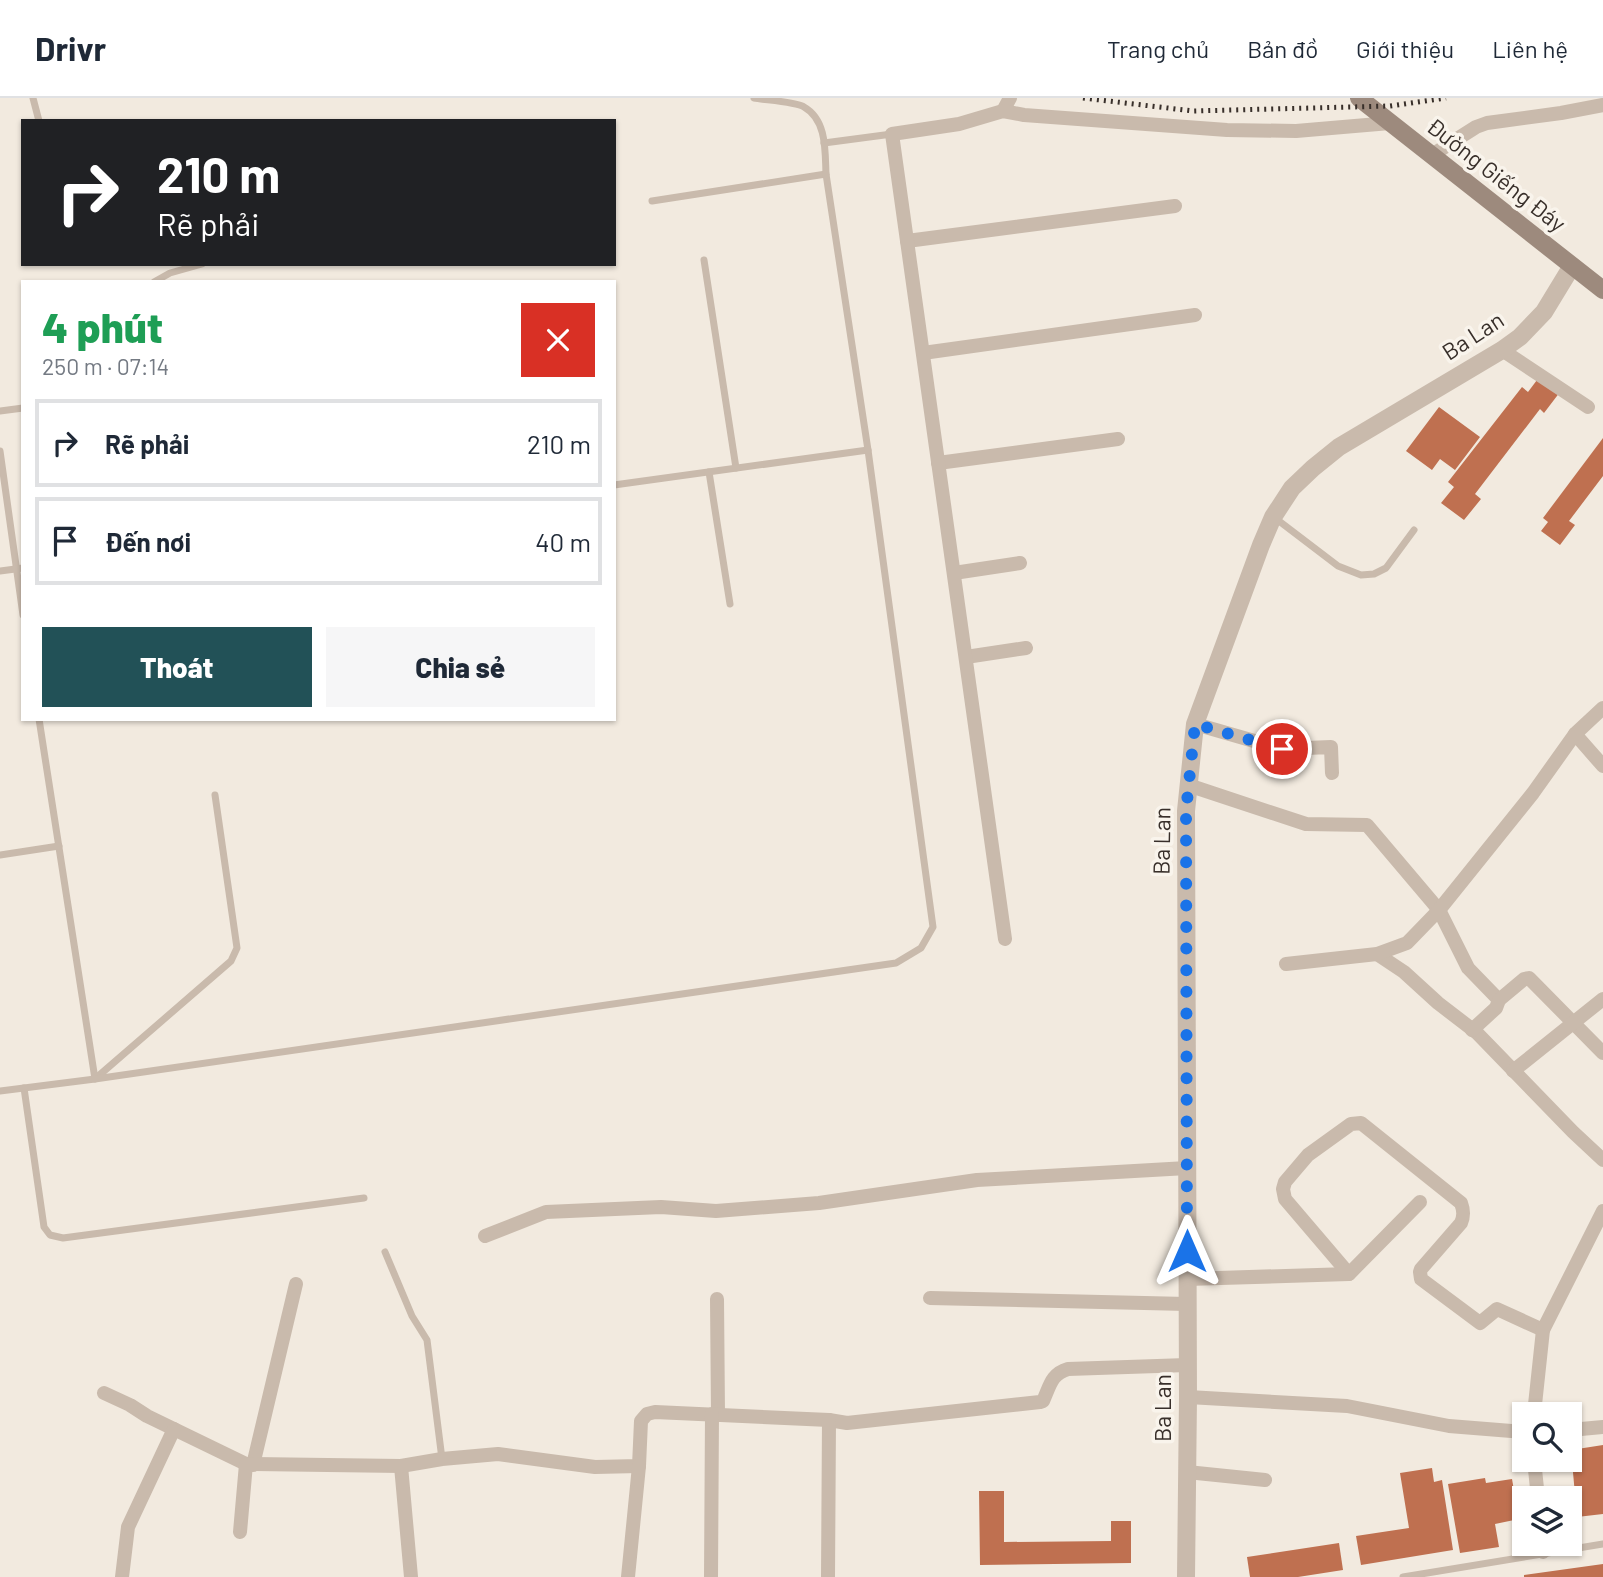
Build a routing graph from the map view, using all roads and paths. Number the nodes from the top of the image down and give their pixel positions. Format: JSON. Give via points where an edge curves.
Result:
{"nodes":[{"id":1,"x":33,"y":98,"type":"edge"},
{"id":2,"x":754,"y":98,"type":"edge"},
{"id":3,"x":1359,"y":98,"type":"edge"},
{"id":4,"x":1006,"y":104,"type":"edge"},
{"id":5,"x":1603,"y":105,"type":"edge"},
{"id":6,"x":38,"y":119,"type":"edge"},
{"id":7,"x":1390,"y":123,"type":"junction"},
{"id":8,"x":892,"y":134,"type":"junction"},
{"id":9,"x":824,"y":143,"type":"junction"},
{"id":10,"x":1432,"y":155,"type":"junction"},
{"id":11,"x":826,"y":174,"type":"junction"},
{"id":12,"x":652,"y":201,"type":"dead end"},
{"id":13,"x":1175,"y":206,"type":"dead end"},
{"id":14,"x":907,"y":241,"type":"junction"},
{"id":15,"x":704,"y":261,"type":"dead end"},
{"id":16,"x":193,"y":266,"type":"edge"},
{"id":17,"x":1572,"y":266,"type":"junction"},
{"id":18,"x":158,"y":280,"type":"edge"},
{"id":19,"x":1603,"y":290,"type":"edge"},
{"id":20,"x":1195,"y":315,"type":"dead end"},
{"id":21,"x":1502,"y":349,"type":"junction"},
{"id":22,"x":923,"y":354,"type":"junction"},
{"id":23,"x":1588,"y":407,"type":"dead end"},
{"id":24,"x":21,"y":408,"type":"edge"},
{"id":25,"x":0,"y":411,"type":"edge"},
{"id":26,"x":1118,"y":439,"type":"dead end"},
{"id":27,"x":868,"y":450,"type":"junction"},
{"id":28,"x":0,"y":451,"type":"edge"},
{"id":29,"x":938,"y":463,"type":"junction"},
{"id":30,"x":736,"y":468,"type":"junction"},
{"id":31,"x":709,"y":472,"type":"junction"},
{"id":32,"x":616,"y":485,"type":"edge"},
{"id":33,"x":1273,"y":517,"type":"junction"},
{"id":34,"x":1414,"y":530,"type":"dead end"},
{"id":35,"x":1020,"y":563,"type":"dead end"},
{"id":36,"x":19,"y":568,"type":"edge"},
{"id":37,"x":0,"y":571,"type":"edge"},
{"id":38,"x":954,"y":573,"type":"junction"},
{"id":39,"x":21,"y":592,"type":"edge"},
{"id":40,"x":730,"y":604,"type":"dead end"},
{"id":41,"x":1026,"y":648,"type":"dead end"},
{"id":42,"x":965,"y":657,"type":"junction"},
{"id":43,"x":1603,"y":708,"type":"edge"},
{"id":44,"x":39,"y":721,"type":"edge"},
{"id":45,"x":1195,"y":724,"type":"junction"},
{"id":46,"x":1576,"y":734,"type":"junction"},
{"id":47,"x":1603,"y":766,"type":"edge"},
{"id":48,"x":1332,"y":773,"type":"dead end"},
{"id":49,"x":1188,"y":785,"type":"junction"},
{"id":50,"x":215,"y":795,"type":"dead end"},
{"id":51,"x":59,"y":846,"type":"junction"},
{"id":52,"x":0,"y":855,"type":"edge"},
{"id":53,"x":1439,"y":910,"type":"junction"},
{"id":54,"x":1005,"y":939,"type":"dead end"},
{"id":55,"x":1377,"y":954,"type":"junction"},
{"id":56,"x":1286,"y":964,"type":"dead end"},
{"id":57,"x":1603,"y":999,"type":"edge"},
{"id":58,"x":1499,"y":1000,"type":"junction"},
{"id":59,"x":1573,"y":1023,"type":"junction"},
{"id":60,"x":1472,"y":1030,"type":"junction"},
{"id":61,"x":1603,"y":1053,"type":"edge"},
{"id":62,"x":1513,"y":1071,"type":"junction"},
{"id":63,"x":95,"y":1079,"type":"junction"},
{"id":64,"x":24,"y":1088,"type":"junction"},
{"id":65,"x":0,"y":1091,"type":"edge"},
{"id":66,"x":1603,"y":1160,"type":"edge"},
{"id":67,"x":1187,"y":1168,"type":"junction"},
{"id":68,"x":364,"y":1198,"type":"dead end"},
{"id":69,"x":1420,"y":1202,"type":"dead end"},
{"id":70,"x":1603,"y":1212,"type":"edge"},
{"id":71,"x":485,"y":1236,"type":"dead end"},
{"id":72,"x":385,"y":1252,"type":"dead end"},
{"id":73,"x":1349,"y":1274,"type":"junction"},
{"id":74,"x":1187,"y":1279,"type":"junction"},
{"id":75,"x":296,"y":1284,"type":"dead end"},
{"id":76,"x":930,"y":1298,"type":"dead end"},
{"id":77,"x":717,"y":1299,"type":"dead end"},
{"id":78,"x":1187,"y":1304,"type":"junction"},
{"id":79,"x":1543,"y":1330,"type":"junction"},
{"id":80,"x":1187,"y":1366,"type":"junction"},
{"id":81,"x":104,"y":1393,"type":"dead end"},
{"id":82,"x":1188,"y":1397,"type":"junction"},
{"id":83,"x":1535,"y":1402,"type":"edge"},
{"id":84,"x":715,"y":1414,"type":"junction"},
{"id":85,"x":829,"y":1420,"type":"junction"},
{"id":86,"x":1603,"y":1427,"type":"edge"},
{"id":87,"x":174,"y":1429,"type":"junction"},
{"id":88,"x":1582,"y":1429,"type":"edge"},
{"id":89,"x":1512,"y":1431,"type":"edge"},
{"id":90,"x":442,"y":1459,"type":"junction"},
{"id":91,"x":250,"y":1465,"type":"junction"},
{"id":92,"x":401,"y":1466,"type":"junction"},
{"id":93,"x":639,"y":1466,"type":"junction"},
{"id":94,"x":1187,"y":1472,"type":"junction"},
{"id":95,"x":1265,"y":1480,"type":"dead end"},
{"id":96,"x":240,"y":1532,"type":"dead end"},
{"id":97,"x":1603,"y":1544,"type":"edge"},
{"id":98,"x":1582,"y":1545,"type":"edge"},
{"id":99,"x":1512,"y":1554,"type":"edge"},
{"id":100,"x":121,"y":1577,"type":"edge"},
{"id":101,"x":411,"y":1577,"type":"edge"},
{"id":102,"x":628,"y":1577,"type":"edge"},
{"id":103,"x":710,"y":1577,"type":"edge"},
{"id":104,"x":828,"y":1577,"type":"edge"},
{"id":105,"x":1186,"y":1577,"type":"edge"},
{"id":106,"x":1403,"y":1577,"type":"edge"}],
"edges":[{"from":1,"to":6,"type":"lane"},
{"from":2,"to":9,"type":"lane","via":[[803,106],[819,121]]},
{"from":3,"to":7,"type":"main road","name":"Đường Giếng Đáy"},
{"from":4,"to":7,"type":"street","via":[[1024,116],[1227,130],[1296,131]]},
{"from":4,"to":8,"type":"street","via":[[959,124]]},
{"from":5,"to":10,"type":"street","via":[[1487,123]]},
{"from":7,"to":10,"type":"main road","name":"Đường Giếng Đáy"},
{"from":8,"to":9,"type":"lane"},
{"from":8,"to":14,"type":"street"},
{"from":9,"to":11,"type":"lane"},
{"from":10,"to":17,"type":"main road","name":"Đường Giếng Đáy"},
{"from":11,"to":12,"type":"lane"},
{"from":11,"to":27,"type":"lane"},
{"from":13,"to":14,"type":"street"},
{"from":14,"to":22,"type":"street"},
{"from":15,"to":30,"type":"lane"},
{"from":16,"to":18,"type":"lane"},
{"from":17,"to":19,"type":"main road","name":"Đường Giếng Đáy"},
{"from":17,"to":21,"type":"street","name":"Ba Lan","via":[[1544,312]]},
{"from":20,"to":22,"type":"street"},
{"from":21,"to":23,"type":"street"},
{"from":21,"to":33,"type":"street","name":"Ba Lan","via":[[1339,447],[1292,488]]},
{"from":22,"to":29,"type":"street"},
{"from":24,"to":25,"type":"lane"},
{"from":26,"to":29,"type":"street"},
{"from":27,"to":30,"type":"lane"},
{"from":27,"to":63,"type":"lane","via":[[933,927],[921,948],[896,963]]},
{"from":28,"to":36,"type":"lane"},
{"from":29,"to":38,"type":"street"},
{"from":30,"to":31,"type":"lane"},
{"from":31,"to":32,"type":"lane"},
{"from":31,"to":40,"type":"lane"},
{"from":33,"to":34,"type":"lane","via":[[1338,566],[1361,575],[1386,568]]},
{"from":33,"to":45,"type":"street","name":"Ba Lan"},
{"from":35,"to":38,"type":"street"},
{"from":36,"to":37,"type":"lane"},
{"from":36,"to":39,"type":"lane"},
{"from":38,"to":42,"type":"street"},
{"from":41,"to":42,"type":"street"},
{"from":42,"to":54,"type":"street"},
{"from":43,"to":46,"type":"street"},
{"from":44,"to":51,"type":"lane"},
{"from":45,"to":48,"type":"street","via":[[1282,749],[1331,747]]},
{"from":45,"to":49,"type":"street","name":"Ba Lan"},
{"from":46,"to":47,"type":"street"},
{"from":46,"to":53,"type":"street"},
{"from":49,"to":53,"type":"street","via":[[1306,824],[1367,825]]},
{"from":49,"to":67,"type":"street","name":"Ba Lan"},
{"from":50,"to":63,"type":"lane","via":[[237,948],[231,961]]},
{"from":51,"to":52,"type":"lane"},
{"from":51,"to":63,"type":"lane"},
{"from":53,"to":55,"type":"street","via":[[1407,943]]},
{"from":53,"to":58,"type":"street","via":[[1468,968]]},
{"from":55,"to":56,"type":"street"},
{"from":55,"to":60,"type":"street"},
{"from":57,"to":59,"type":"street"},
{"from":58,"to":59,"type":"street","via":[[1530,978]]},
{"from":58,"to":60,"type":"street"},
{"from":59,"to":61,"type":"street"},
{"from":59,"to":62,"type":"street"},
{"from":60,"to":62,"type":"street"},
{"from":62,"to":66,"type":"street"},
{"from":63,"to":64,"type":"lane"},
{"from":64,"to":65,"type":"lane"},
{"from":64,"to":68,"type":"lane","via":[[44,1227],[50,1235],[63,1238]]},
{"from":67,"to":71,"type":"street","via":[[977,1180],[819,1203],[716,1211],[661,1207],[546,1212]]},
{"from":67,"to":74,"type":"street","name":"Ba Lan"},
{"from":69,"to":73,"type":"street"},
{"from":70,"to":79,"type":"street"},
{"from":72,"to":90,"type":"lane","via":[[427,1340]]},
{"from":73,"to":74,"type":"street"},
{"from":73,"to":79,"type":"street","via":[[1285,1199],[1283,1189],[1308,1155],[1351,1124],[1361,1123],[1461,1203],[1461,1223],[1421,1269],[1421,1279],[1480,1323],[1497,1309]]},
{"from":74,"to":78,"type":"street","name":"Ba Lan"},
{"from":75,"to":91,"type":"street"},
{"from":76,"to":78,"type":"street"},
{"from":77,"to":84,"type":"street"},
{"from":78,"to":80,"type":"street","name":"Ba Lan"},
{"from":79,"to":83,"type":"street"},
{"from":80,"to":82,"type":"street","name":"Ba Lan"},
{"from":80,"to":85,"type":"street","via":[[1068,1369],[1054,1377],[1039,1402],[847,1423]]},
{"from":81,"to":87,"type":"street"},
{"from":82,"to":89,"type":"street","via":[[1347,1406],[1449,1426]]},
{"from":82,"to":94,"type":"street","name":"Ba Lan"},
{"from":84,"to":85,"type":"street"},
{"from":84,"to":93,"type":"street","via":[[647,1414],[641,1421]]},
{"from":84,"to":103,"type":"street"},
{"from":85,"to":104,"type":"street"},
{"from":86,"to":88,"type":"street"},
{"from":87,"to":91,"type":"street"},
{"from":87,"to":100,"type":"street","via":[[128,1527]]},
{"from":90,"to":92,"type":"street"},
{"from":90,"to":93,"type":"street","via":[[498,1454],[595,1467]]},
{"from":91,"to":92,"type":"street"},
{"from":91,"to":96,"type":"street","via":[[244,1480]]},
{"from":92,"to":101,"type":"street"},
{"from":93,"to":102,"type":"street"},
{"from":94,"to":95,"type":"street"},
{"from":94,"to":105,"type":"street","name":"Ba Lan"},
{"from":97,"to":98,"type":"lane"},
{"from":99,"to":106,"type":"lane"}]}
